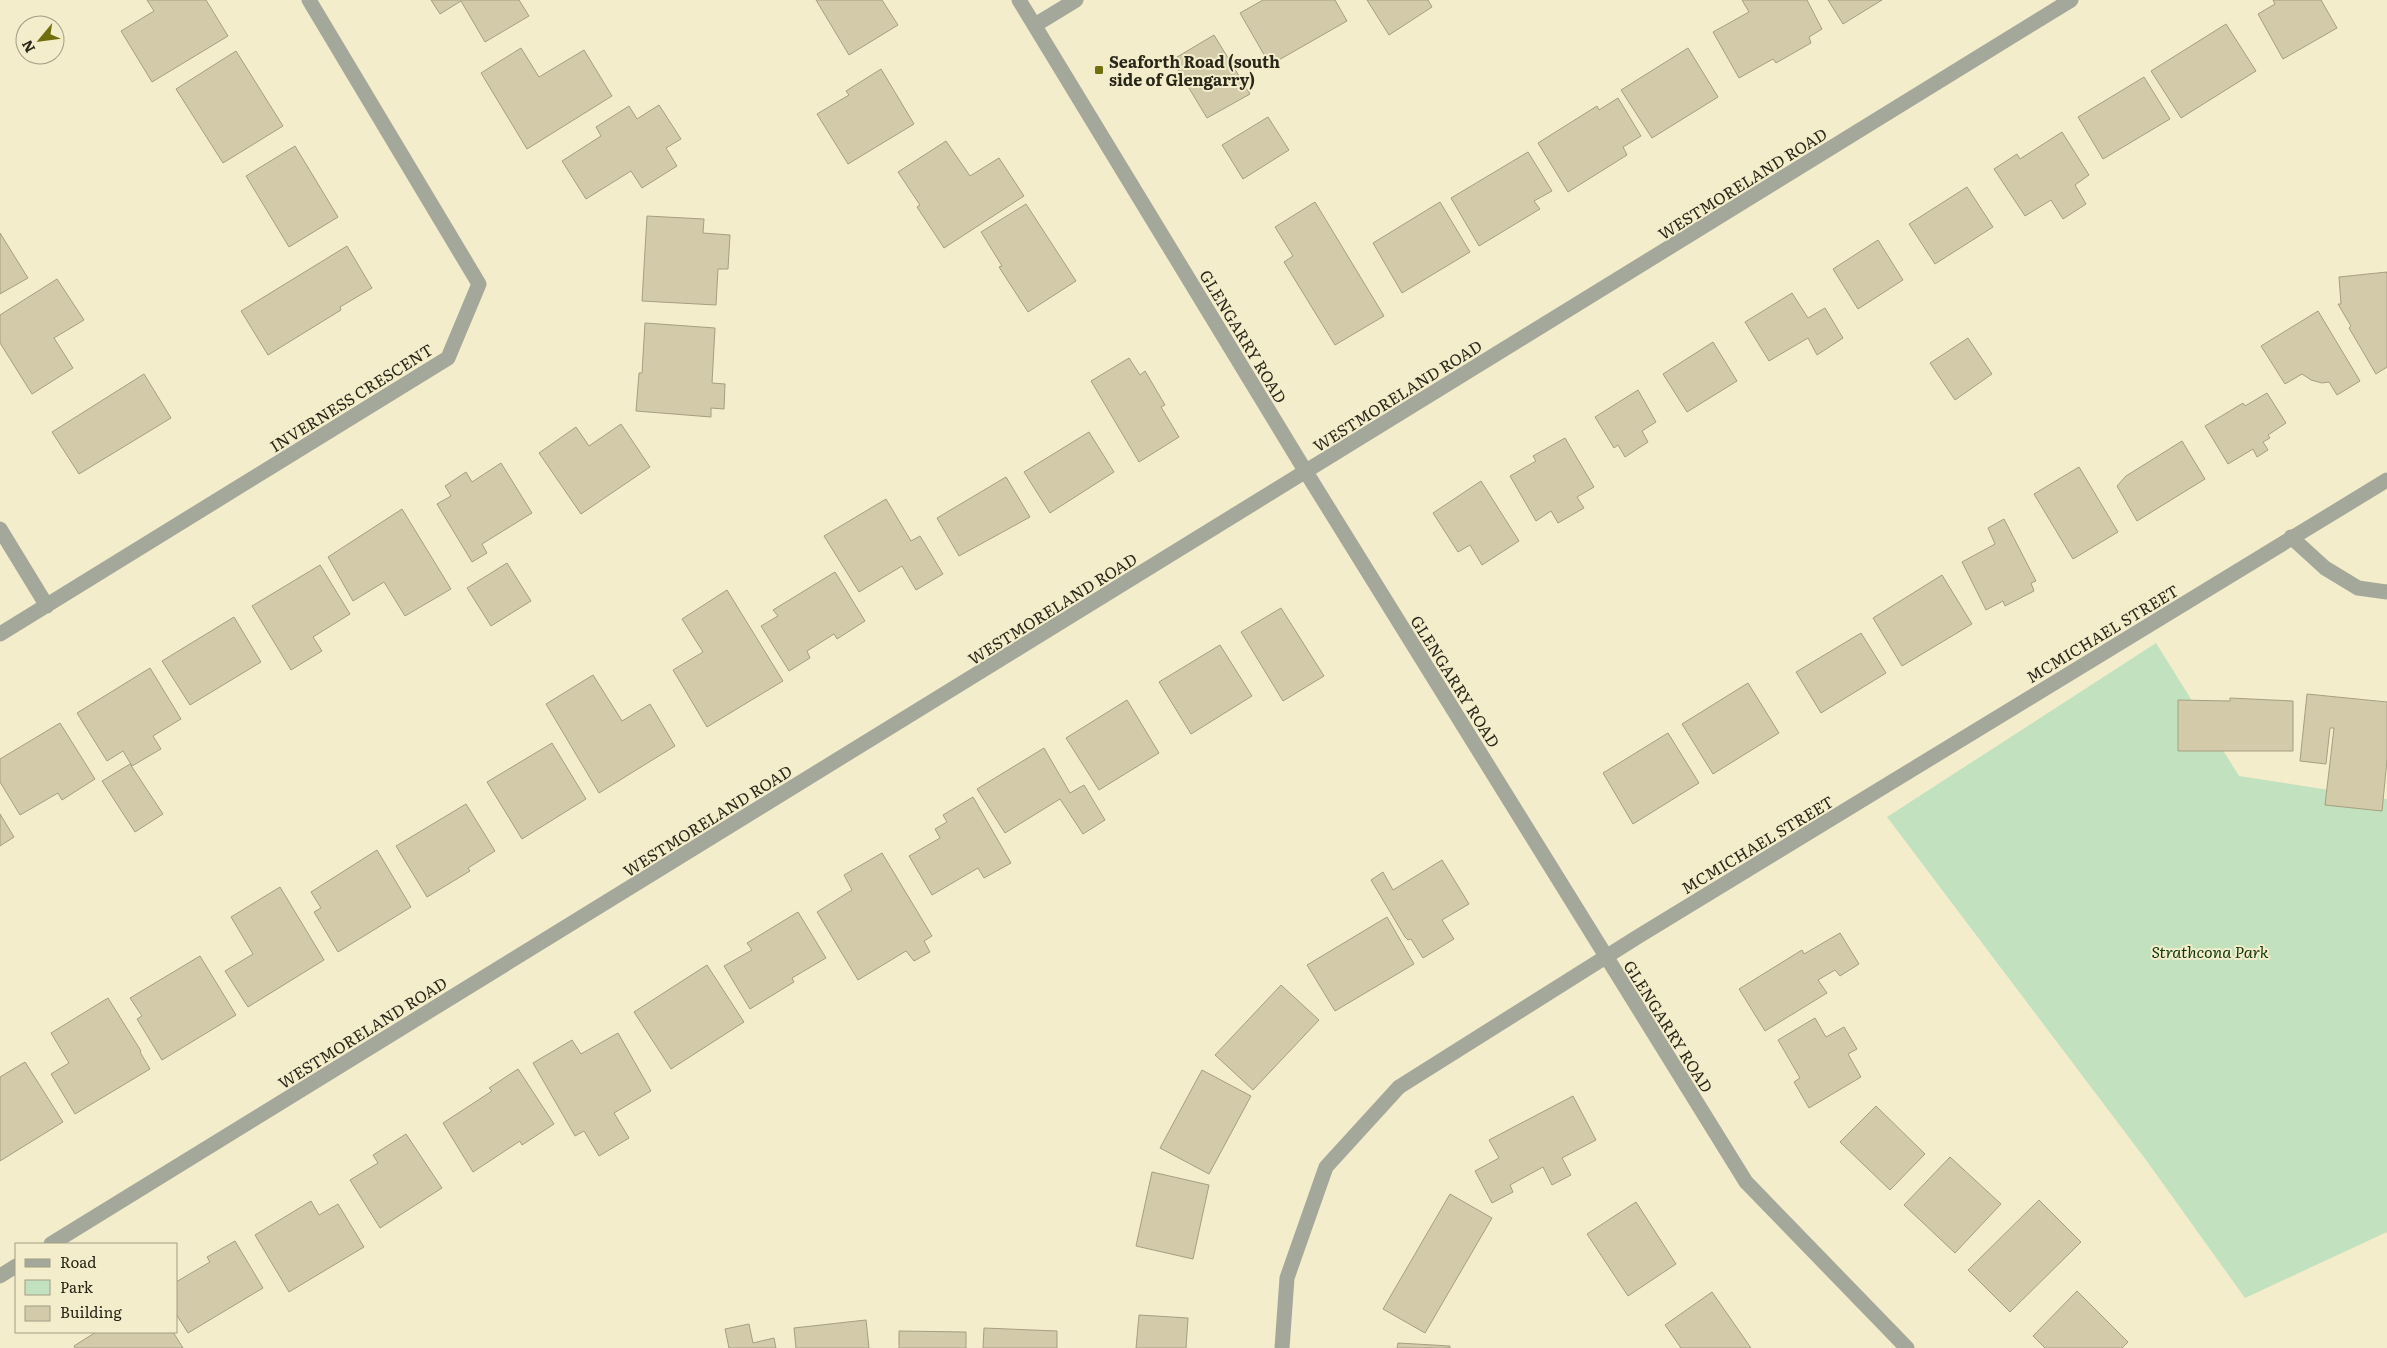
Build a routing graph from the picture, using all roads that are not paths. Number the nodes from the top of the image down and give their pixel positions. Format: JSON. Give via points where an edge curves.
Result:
{"nodes":[{"id":1,"x":309,"y":0,"type":"edge"},
{"id":2,"x":1019,"y":0,"type":"edge"},
{"id":3,"x":1076,"y":0,"type":"edge"},
{"id":4,"x":2071,"y":0,"type":"edge"},
{"id":5,"x":1035,"y":26,"type":"junction"},
{"id":6,"x":1306,"y":472,"type":"junction"},
{"id":7,"x":2387,"y":480,"type":"edge"},
{"id":8,"x":0,"y":529,"type":"edge"},
{"id":9,"x":2292,"y":538,"type":"junction"},
{"id":10,"x":2387,"y":592,"type":"edge"},
{"id":11,"x":47,"y":606,"type":"junction"},
{"id":12,"x":0,"y":634,"type":"edge"},
{"id":13,"x":1606,"y":958,"type":"junction"},
{"id":14,"x":53,"y":1243,"type":"edge"},
{"id":15,"x":15,"y":1267,"type":"edge"},
{"id":16,"x":0,"y":1276,"type":"edge"},
{"id":17,"x":1282,"y":1348,"type":"edge"},
{"id":18,"x":1907,"y":1348,"type":"edge"}],
"edges":[{"from":1,"to":11,"type":"street","name":"INVERNESS CRESCENT","via":[[479,284],[448,358]]},
{"from":2,"to":5,"type":"street","name":"GLENGARRY ROAD"},
{"from":3,"to":5,"type":"street"},
{"from":4,"to":6,"type":"street","name":"WESTMORELAND ROAD"},
{"from":5,"to":6,"type":"street","name":"GLENGARRY ROAD"},
{"from":6,"to":13,"type":"street","name":"GLENGARRY ROAD"},
{"from":6,"to":14,"type":"street","name":"WESTMORELAND ROAD"},
{"from":7,"to":9,"type":"street","name":"MCMICHAEL STREET"},
{"from":8,"to":11,"type":"street"},
{"from":9,"to":10,"type":"street","via":[[2325,568],[2358,588]]},
{"from":9,"to":13,"type":"street","name":"MCMICHAEL STREET"},
{"from":11,"to":12,"type":"street","name":"INVERNESS CRESCENT"},
{"from":13,"to":17,"type":"street","name":"MCMICHAEL STREET","via":[[1399,1087],[1326,1167],[1287,1278]]},
{"from":13,"to":18,"type":"street","name":"GLENGARRY ROAD","via":[[1746,1182]]},
{"from":15,"to":16,"type":"street"}]}
